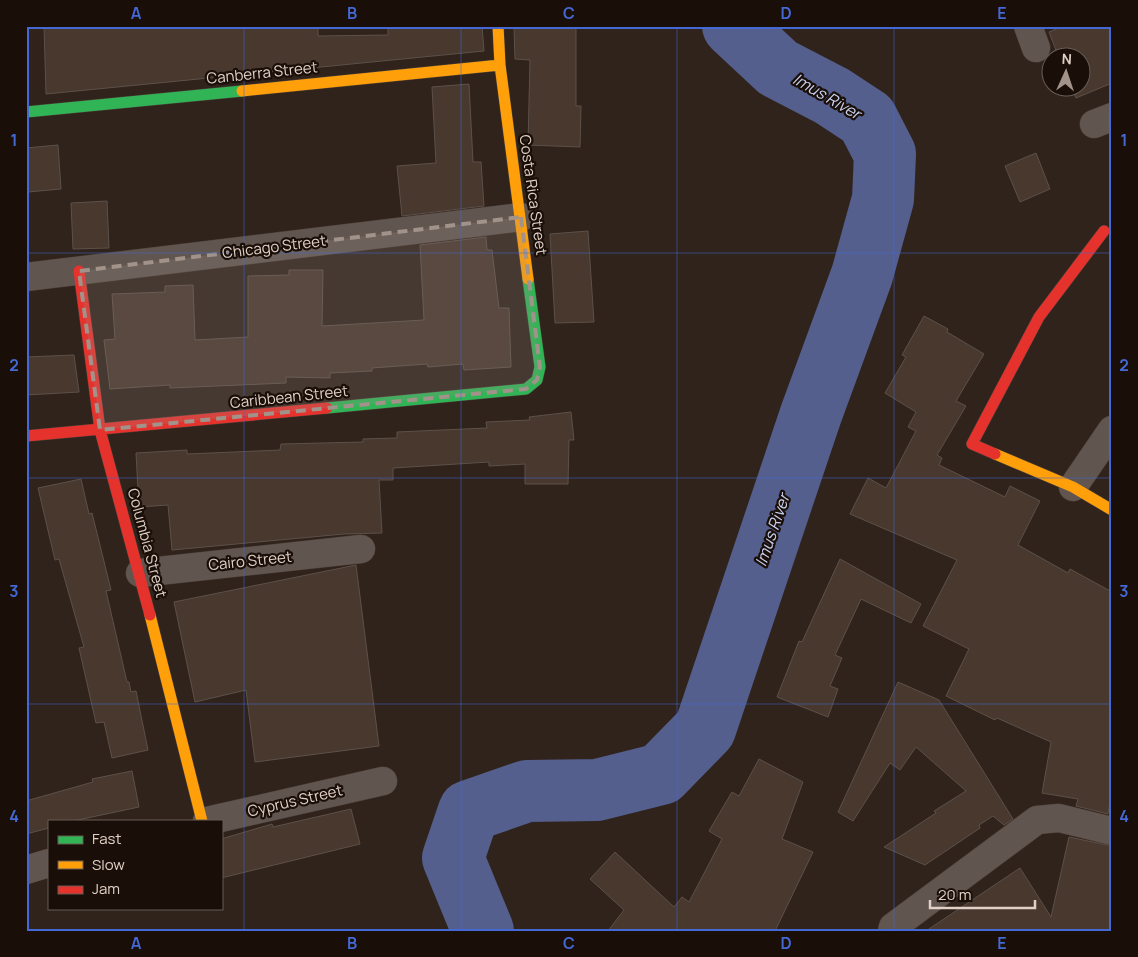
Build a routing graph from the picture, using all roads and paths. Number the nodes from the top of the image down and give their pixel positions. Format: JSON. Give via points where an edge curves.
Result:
{"nodes":[{"id":1,"x":498,"y":26,"type":"edge"},
{"id":2,"x":500,"y":65,"type":"junction"},
{"id":3,"x":26,"y":112,"type":"edge"},
{"id":4,"x":521,"y":217,"type":"junction"},
{"id":5,"x":1104,"y":231,"type":"dead end"},
{"id":6,"x":78,"y":271,"type":"junction"},
{"id":7,"x":26,"y":277,"type":"edge"},
{"id":8,"x":540,"y":367,"type":"joint"},
{"id":9,"x":100,"y":430,"type":"junction"},
{"id":10,"x":1112,"y":430,"type":"edge"},
{"id":11,"x":26,"y":436,"type":"edge"},
{"id":12,"x":1073,"y":488,"type":"junction"},
{"id":13,"x":1112,"y":510,"type":"edge"},
{"id":14,"x":361,"y":549,"type":"dead end"},
{"id":15,"x":140,"y":573,"type":"junction"},
{"id":16,"x":383,"y":781,"type":"dead end"},
{"id":17,"x":202,"y":820,"type":"edge"},
{"id":18,"x":211,"y":820,"type":"edge"},
{"id":19,"x":1112,"y":831,"type":"edge"},
{"id":20,"x":48,"y":864,"type":"edge"},
{"id":21,"x":26,"y":870,"type":"edge"},
{"id":22,"x":892,"y":931,"type":"edge"}],
"edges":[{"from":1,"to":2,"type":"street","name":"Costa Rica Street"},
{"from":2,"to":3,"type":"street","name":"Canberra Street"},
{"from":2,"to":4,"type":"street","name":"Costa Rica Street"},
{"from":4,"to":6,"type":"street","name":"Chicago Street"},
{"from":4,"to":8,"type":"street","name":"Costa Rica Street"},
{"from":5,"to":12,"type":"street","via":[[1039,317],[972,444]]},
{"from":6,"to":7,"type":"street","name":"Chicago Street"},
{"from":6,"to":9,"type":"street","name":"Columbia Street"},
{"from":8,"to":9,"type":"street","name":"Caribbean Street","via":[[537,380],[526,389]]},
{"from":9,"to":11,"type":"street","name":"Caribbean Street"},
{"from":9,"to":15,"type":"street","name":"Columbia Street"},
{"from":10,"to":12,"type":"street"},
{"from":12,"to":13,"type":"street"},
{"from":14,"to":15,"type":"street","name":"Cairo Street"},
{"from":15,"to":17,"type":"street","name":"Columbia Street"},
{"from":16,"to":18,"type":"street","name":"Cyprus Street"},
{"from":19,"to":22,"type":"street","via":[[1059,818],[1037,820],[893,927]]},
{"from":20,"to":21,"type":"street"}]}
